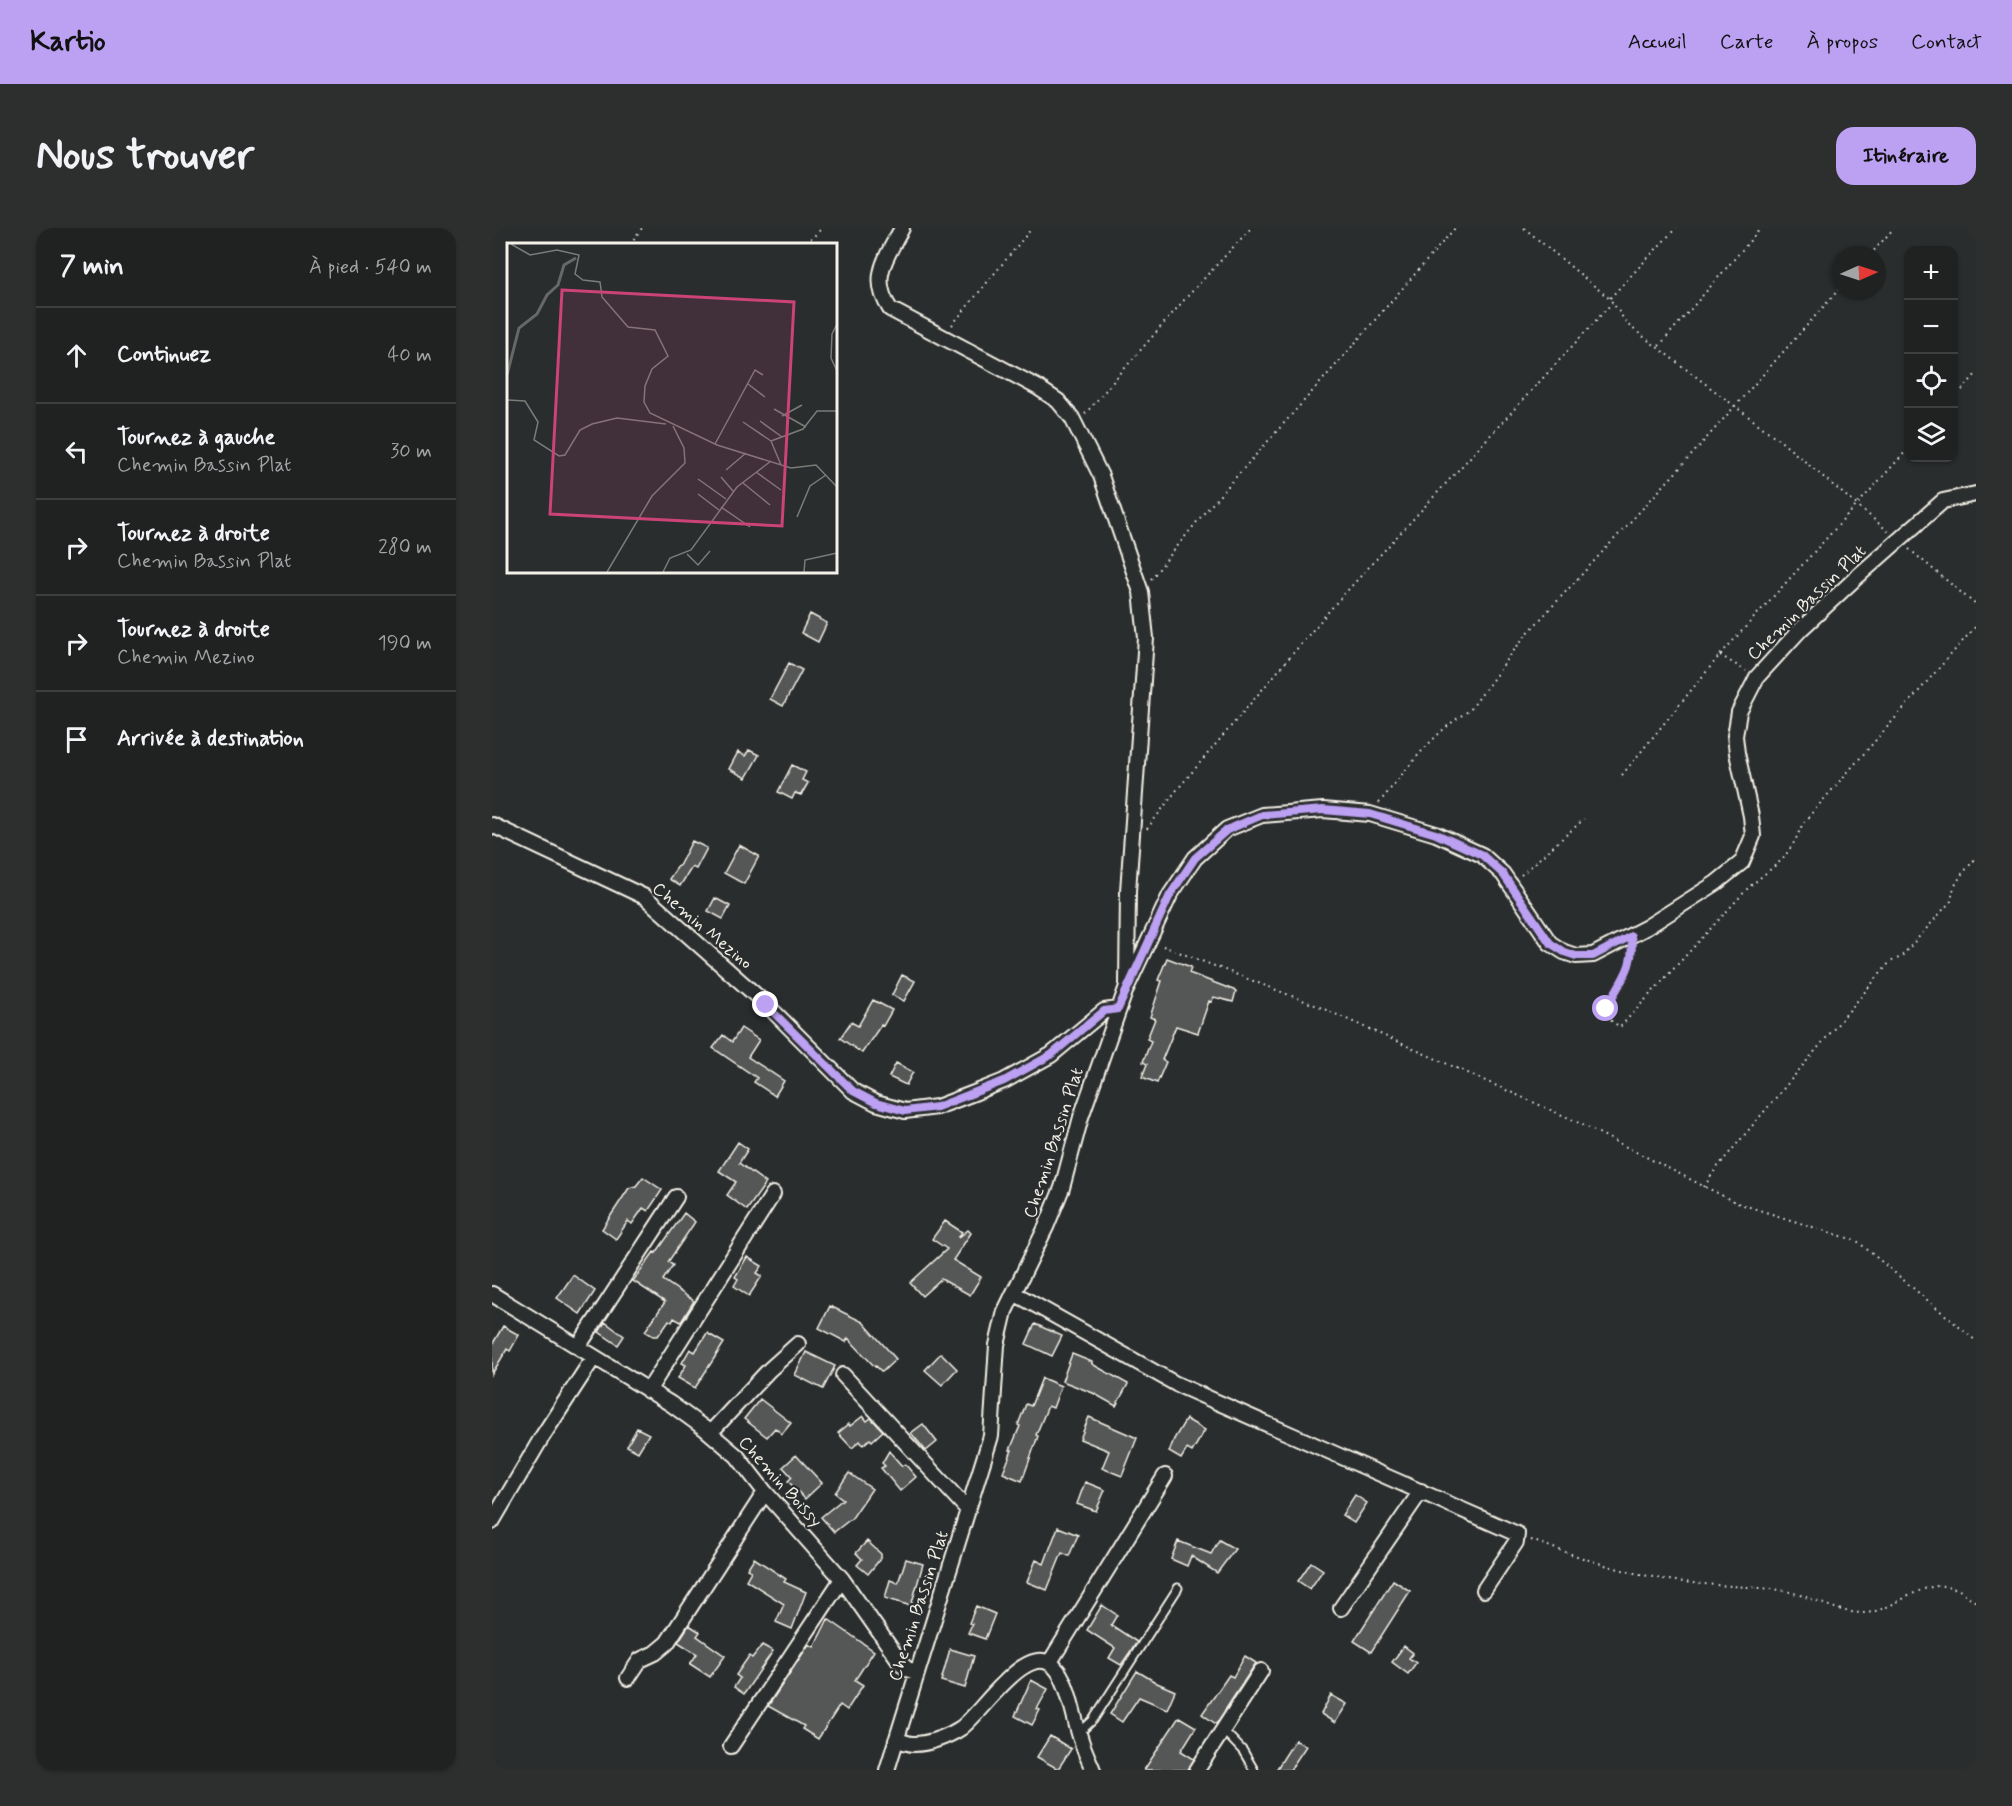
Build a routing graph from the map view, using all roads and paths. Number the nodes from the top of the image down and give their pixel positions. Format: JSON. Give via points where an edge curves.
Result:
{"nodes":[{"id":1,"x":642,"y":228,"type":"edge"},
{"id":2,"x":822,"y":228,"type":"edge"},
{"id":3,"x":902,"y":228,"type":"edge"},
{"id":4,"x":1032,"y":228,"type":"edge"},
{"id":5,"x":1251,"y":228,"type":"edge"},
{"id":6,"x":1455,"y":228,"type":"edge"},
{"id":7,"x":1524,"y":228,"type":"edge"},
{"id":8,"x":1676,"y":228,"type":"edge"},
{"id":9,"x":1761,"y":228,"type":"edge"},
{"id":10,"x":1894,"y":228,"type":"edge"},
{"id":11,"x":631,"y":243,"type":"edge"},
{"id":12,"x":807,"y":243,"type":"edge"},
{"id":13,"x":1878,"y":246,"type":"edge"},
{"id":14,"x":1832,"y":297,"type":"edge"},
{"id":15,"x":1610,"y":299,"type":"junction"},
{"id":16,"x":1612,"y":303,"type":"junction"},
{"id":17,"x":942,"y":337,"type":"junction"},
{"id":18,"x":1658,"y":347,"type":"junction"},
{"id":19,"x":1976,"y":374,"type":"edge"},
{"id":20,"x":1958,"y":394,"type":"edge"},
{"id":21,"x":1735,"y":406,"type":"junction"},
{"id":22,"x":1075,"y":424,"type":"junction"},
{"id":23,"x":1904,"y":453,"type":"edge"},
{"id":24,"x":1976,"y":494,"type":"edge"},
{"id":25,"x":1858,"y":505,"type":"junction"},
{"id":26,"x":1899,"y":540,"type":"junction"},
{"id":27,"x":1141,"y":592,"type":"junction"},
{"id":28,"x":1976,"y":605,"type":"edge"},
{"id":29,"x":1976,"y":626,"type":"edge"},
{"id":30,"x":1720,"y":655,"type":"junction"},
{"id":31,"x":1756,"y":677,"type":"junction"},
{"id":32,"x":1623,"y":775,"type":"dead end"},
{"id":33,"x":1370,"y":814,"type":"junction"},
{"id":34,"x":1584,"y":819,"type":"dead end"},
{"id":35,"x":492,"y":825,"type":"edge"},
{"id":36,"x":1131,"y":851,"type":"junction"},
{"id":37,"x":1976,"y":858,"type":"edge"},
{"id":38,"x":1510,"y":885,"type":"junction"},
{"id":39,"x":1631,"y":936,"type":"junction"},
{"id":40,"x":1149,"y":941,"type":"junction"},
{"id":41,"x":1126,"y":989,"type":"junction"},
{"id":42,"x":1118,"y":1009,"type":"junction"},
{"id":43,"x":1704,"y":1187,"type":"junction"},
{"id":44,"x":773,"y":1194,"type":"dead end"},
{"id":45,"x":676,"y":1197,"type":"dead end"},
{"id":46,"x":1014,"y":1293,"type":"junction"},
{"id":47,"x":492,"y":1294,"type":"edge"},
{"id":48,"x":1976,"y":1341,"type":"edge"},
{"id":49,"x":798,"y":1344,"type":"dead end"},
{"id":50,"x":578,"y":1347,"type":"junction"},
{"id":51,"x":594,"y":1357,"type":"junction"},
{"id":52,"x":843,"y":1374,"type":"dead end"},
{"id":53,"x":648,"y":1391,"type":"junction"},
{"id":54,"x":710,"y":1432,"type":"junction"},
{"id":55,"x":1165,"y":1476,"type":"dead end"},
{"id":56,"x":1421,"y":1491,"type":"junction"},
{"id":57,"x":765,"y":1492,"type":"junction"},
{"id":58,"x":968,"y":1510,"type":"junction"},
{"id":59,"x":492,"y":1522,"type":"edge"},
{"id":60,"x":1517,"y":1534,"type":"junction"},
{"id":61,"x":842,"y":1578,"type":"junction"},
{"id":62,"x":1178,"y":1588,"type":"dead end"},
{"id":63,"x":1484,"y":1590,"type":"dead end"},
{"id":64,"x":1976,"y":1602,"type":"edge"},
{"id":65,"x":1341,"y":1608,"type":"dead end"},
{"id":66,"x":1050,"y":1662,"type":"junction"},
{"id":67,"x":1261,"y":1671,"type":"dead end"},
{"id":68,"x":916,"y":1672,"type":"junction"},
{"id":69,"x":628,"y":1678,"type":"dead end"},
{"id":70,"x":1222,"y":1729,"type":"junction"},
{"id":71,"x":1079,"y":1734,"type":"junction"},
{"id":72,"x":896,"y":1740,"type":"junction"},
{"id":73,"x":731,"y":1746,"type":"dead end"},
{"id":74,"x":887,"y":1770,"type":"edge"},
{"id":75,"x":1093,"y":1770,"type":"edge"},
{"id":76,"x":1197,"y":1770,"type":"edge"},
{"id":77,"x":1254,"y":1770,"type":"edge"}],
"edges":[{"from":1,"to":11,"type":"path"},
{"from":2,"to":12,"type":"path"},
{"from":3,"to":17,"type":"street","via":[[880,271],[882,298],[890,309]]},
{"from":4,"to":17,"type":"path"},
{"from":5,"to":22,"type":"path"},
{"from":6,"to":27,"type":"path","via":[[1204,513]]},
{"from":7,"to":15,"type":"path"},
{"from":8,"to":15,"type":"path"},
{"from":9,"to":18,"type":"path"},
{"from":10,"to":13,"type":"path"},
{"from":14,"to":21,"type":"path"},
{"from":15,"to":16,"type":"path"},
{"from":16,"to":18,"type":"path","via":[[1628,325]]},
{"from":16,"to":36,"type":"path","via":[[1335,604],[1176,791]]},
{"from":17,"to":22,"type":"street","via":[[1058,401]]},
{"from":18,"to":21,"type":"path"},
{"from":19,"to":20,"type":"path"},
{"from":21,"to":25,"type":"path"},
{"from":21,"to":33,"type":"path","via":[[1524,638],[1470,710],[1418,755]]},
{"from":22,"to":27,"type":"street","via":[[1101,476]]},
{"from":23,"to":25,"type":"path"},
{"from":24,"to":26,"type":"street","name":"Chemin Bassin Plat","via":[[1943,501]]},
{"from":25,"to":26,"type":"path"},
{"from":25,"to":30,"type":"path"},
{"from":26,"to":28,"type":"path"},
{"from":26,"to":31,"type":"street","name":"Chemin Bassin Plat","via":[[1800,630]]},
{"from":27,"to":36,"type":"street","via":[[1146,638]]},
{"from":29,"to":39,"type":"path","via":[[1803,823],[1783,859],[1749,887],[1620,1027],[1607,1018],[1606,1009],[1632,960]]},
{"from":30,"to":31,"type":"path"},
{"from":30,"to":32,"type":"path"},
{"from":31,"to":39,"type":"street","name":"Chemin Bassin Plat","via":[[1739,712],[1736,736],[1751,816],[1753,836],[1749,848],[1742,862],[1716,884]]},
{"from":33,"to":38,"type":"street","name":"Chemin Bassin Plat","via":[[1436,834],[1482,855]]},
{"from":33,"to":40,"type":"street","name":"Chemin Bassin Plat","via":[[1291,811],[1262,815],[1227,830],[1195,858],[1170,895]]},
{"from":34,"to":38,"type":"path"},
{"from":35,"to":42,"type":"street","name":"Chemin Mezino","via":[[645,897],[766,1005],[853,1091],[876,1103],[905,1111],[956,1100],[1004,1081],[1051,1055],[1104,1011]]},
{"from":36,"to":41,"type":"street"},
{"from":37,"to":43,"type":"path","via":[[1954,887],[1951,901],[1900,957],[1890,962]]},
{"from":38,"to":39,"type":"street","name":"Chemin Bassin Plat","via":[[1550,943],[1564,952],[1593,956]]},
{"from":40,"to":41,"type":"street","name":"Chemin Bassin Plat"},
{"from":40,"to":43,"type":"path","via":[[1315,1005],[1571,1119]]},
{"from":41,"to":42,"type":"street","name":"Chemin Bassin Plat"},
{"from":42,"to":46,"type":"street","name":"Chemin Bassin Plat","via":[[1081,1117],[1062,1188]]},
{"from":43,"to":48,"type":"path","via":[[1737,1203],[1857,1241]]},
{"from":44,"to":53,"type":"street"},
{"from":45,"to":50,"type":"street"},
{"from":46,"to":56,"type":"street","via":[[1176,1384]]},
{"from":46,"to":58,"type":"street","name":"Chemin Bassin Plat","via":[[997,1345],[991,1436]]},
{"from":47,"to":50,"type":"street","name":"Chemin Boissy"},
{"from":49,"to":54,"type":"street"},
{"from":50,"to":51,"type":"street","name":"Chemin Boissy"},
{"from":51,"to":53,"type":"street","name":"Chemin Boissy"},
{"from":51,"to":59,"type":"street"},
{"from":52,"to":58,"type":"street"},
{"from":53,"to":54,"type":"street","name":"Chemin Boissy"},
{"from":54,"to":57,"type":"street","name":"Chemin Boissy","via":[[737,1456]]},
{"from":55,"to":66,"type":"street"},
{"from":56,"to":60,"type":"street"},
{"from":56,"to":65,"type":"street"},
{"from":57,"to":61,"type":"street","name":"Chemin Boissy"},
{"from":57,"to":69,"type":"street","via":[[667,1643],[640,1660]]},
{"from":58,"to":68,"type":"street","name":"Chemin Bassin Plat"},
{"from":60,"to":63,"type":"street","via":[[1516,1542]]},
{"from":60,"to":64,"type":"path","via":[[1584,1559],[1653,1578],[1780,1590],[1862,1613],[1881,1610],[1938,1585],[1957,1589]]},
{"from":61,"to":68,"type":"street","name":"Chemin Boissy","via":[[901,1662]]},
{"from":61,"to":73,"type":"street"},
{"from":62,"to":71,"type":"lane","via":[[1093,1720]]},
{"from":66,"to":71,"type":"street","via":[[1059,1673]]},
{"from":66,"to":72,"type":"street","via":[[1036,1660],[1016,1671],[974,1717],[951,1734],[913,1744]]},
{"from":67,"to":70,"type":"street"},
{"from":68,"to":72,"type":"street","name":"Chemin Bassin Plat"},
{"from":70,"to":76,"type":"street"},
{"from":70,"to":77,"type":"lane","via":[[1243,1751]]},
{"from":71,"to":75,"type":"street"},
{"from":72,"to":74,"type":"street","name":"Chemin Bassin Plat"}]}
